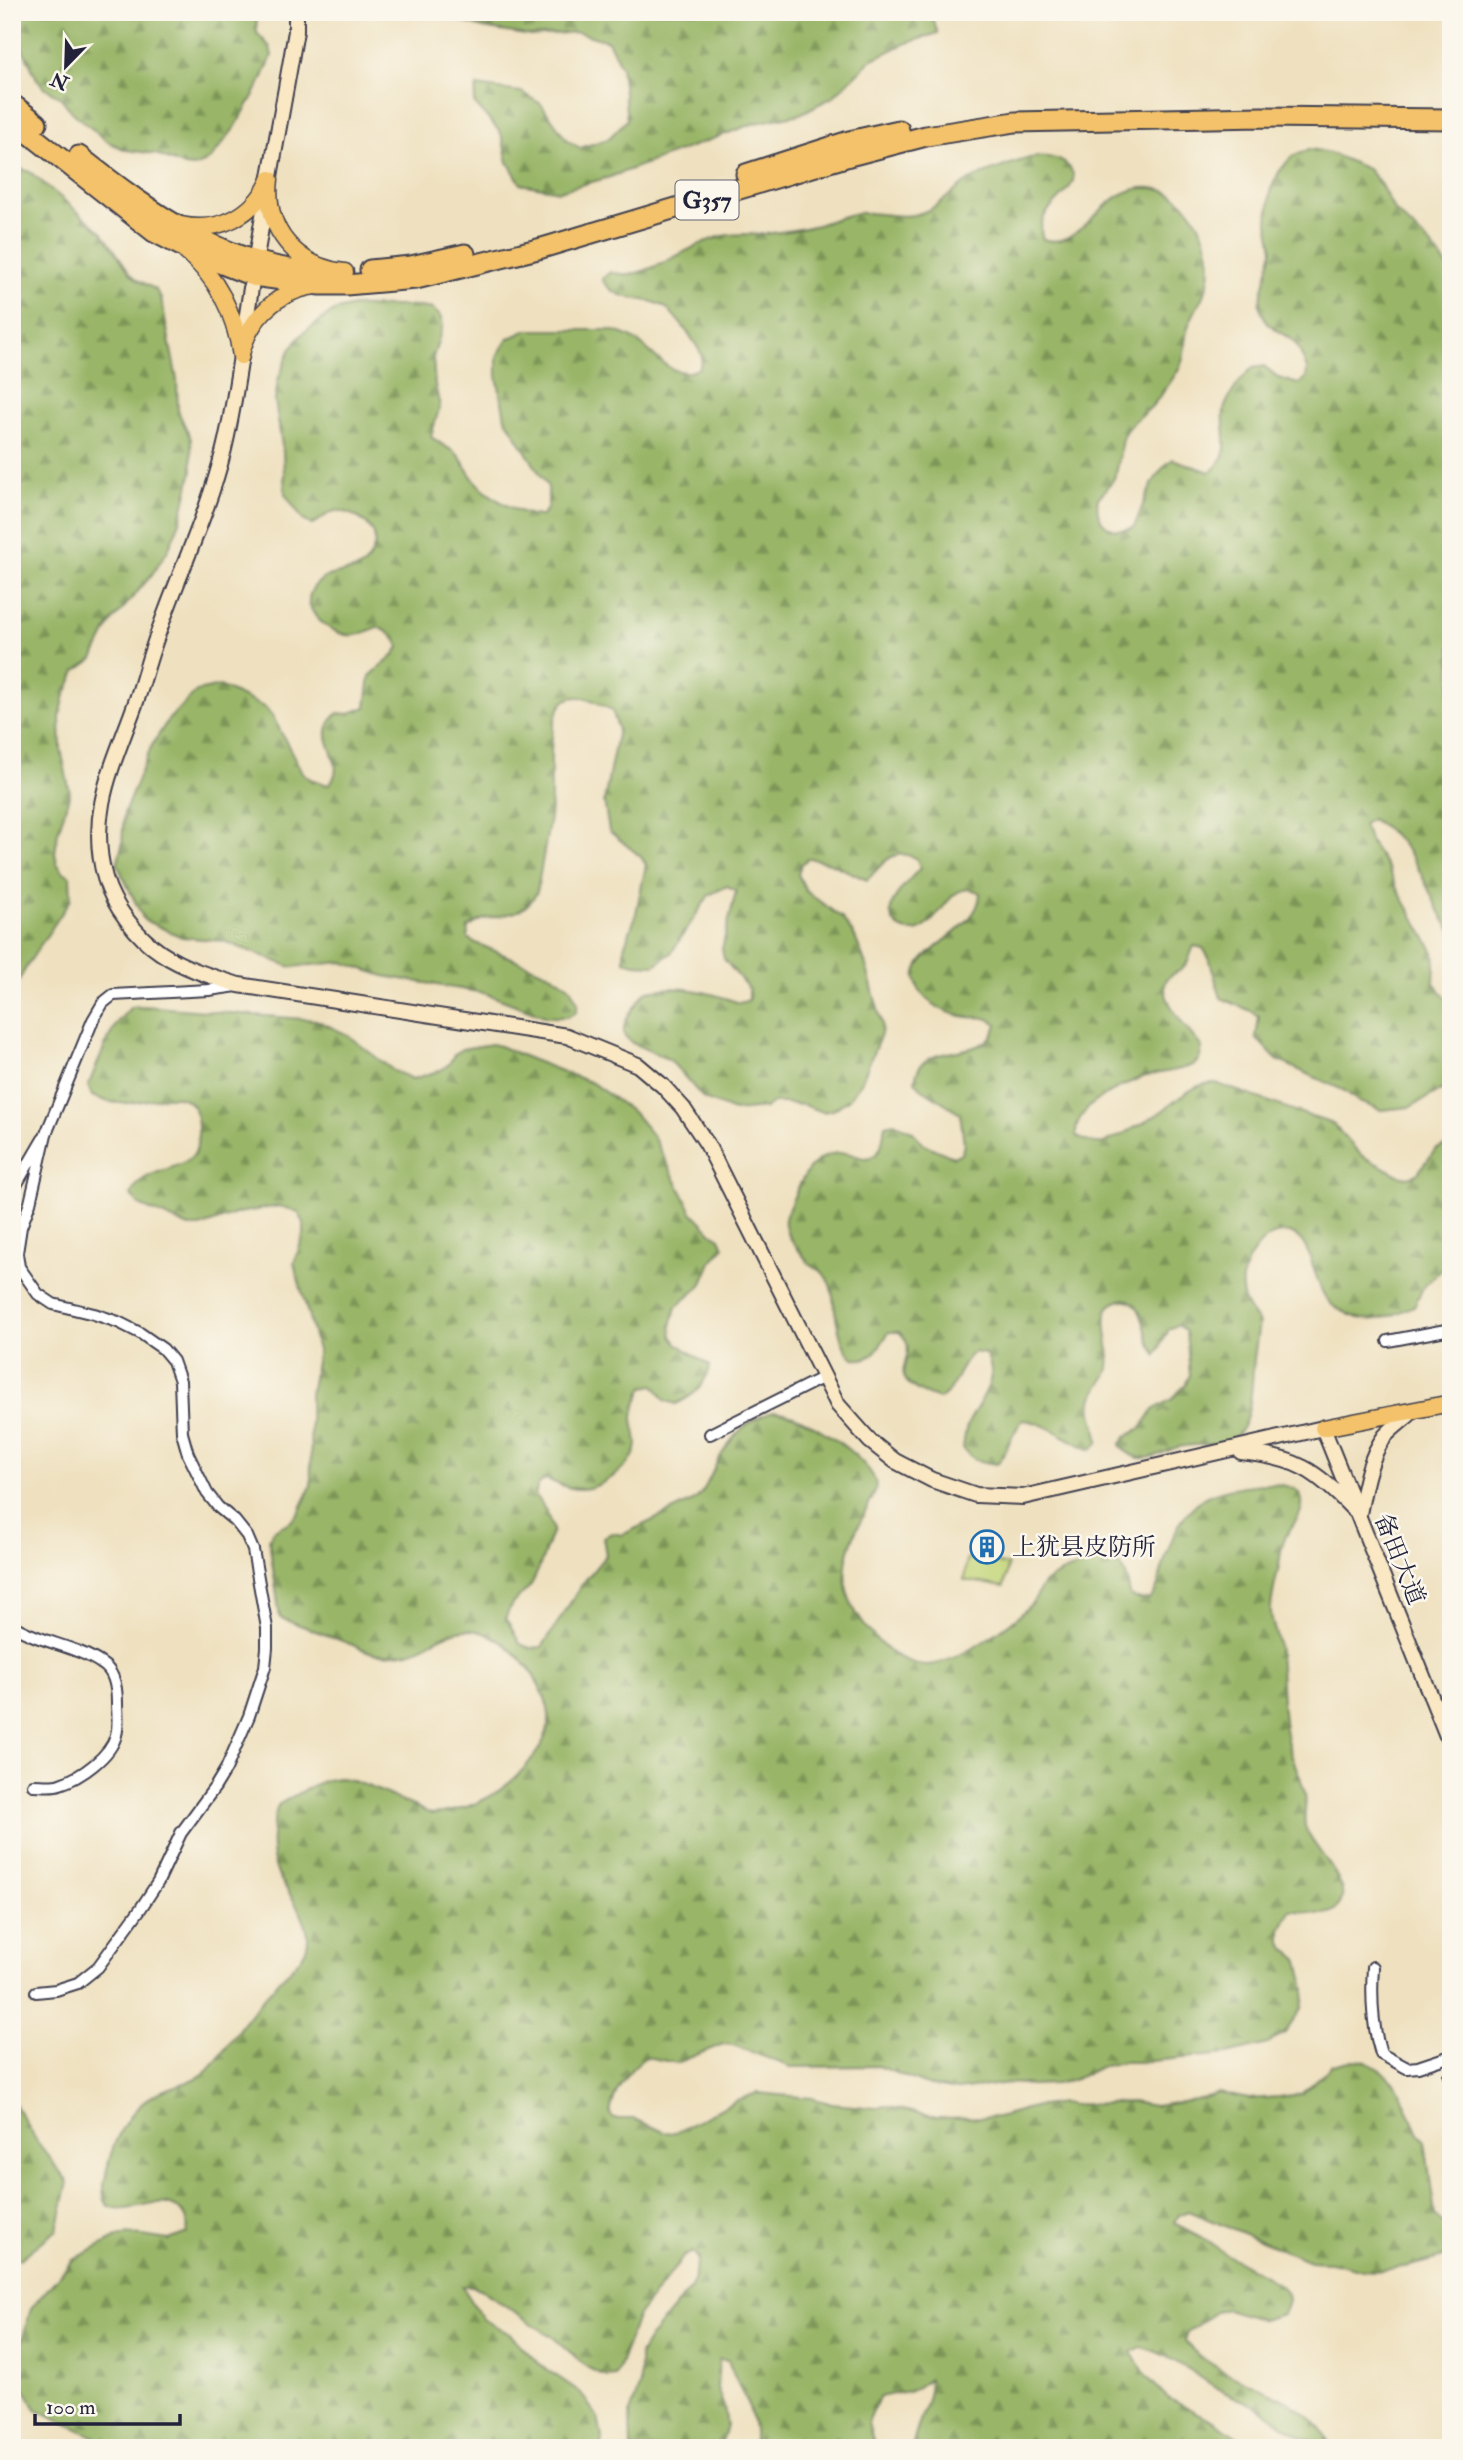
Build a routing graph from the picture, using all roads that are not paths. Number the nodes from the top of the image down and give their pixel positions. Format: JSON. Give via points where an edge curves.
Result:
{"nodes":[{"id":1,"x":296,"y":12,"type":"edge"},
{"id":2,"x":12,"y":104,"type":"edge"},
{"id":3,"x":1451,"y":106,"type":"edge"},
{"id":4,"x":1451,"y":118,"type":"edge"},
{"id":5,"x":12,"y":120,"type":"edge"},
{"id":6,"x":270,"y":179,"type":"junction"},
{"id":7,"x":157,"y":225,"type":"junction"},
{"id":8,"x":254,"y":269,"type":"junction"},
{"id":9,"x":345,"y":272,"type":"junction"},
{"id":10,"x":320,"y":285,"type":"junction"},
{"id":11,"x":240,"y":356,"type":"junction"},
{"id":12,"x":239,"y":985,"type":"junction"},
{"id":13,"x":46,"y":1134,"type":"junction"},
{"id":14,"x":12,"y":1192,"type":"edge"},
{"id":15,"x":1451,"y":1329,"type":"edge"},
{"id":16,"x":1388,"y":1340,"type":"dead end"},
{"id":17,"x":824,"y":1377,"type":"junction"},
{"id":18,"x":1451,"y":1403,"type":"edge"},
{"id":19,"x":1414,"y":1410,"type":"junction"},
{"id":20,"x":1324,"y":1428,"type":"junction"},
{"id":21,"x":709,"y":1434,"type":"dead end"},
{"id":22,"x":1227,"y":1450,"type":"junction"},
{"id":23,"x":1358,"y":1515,"type":"junction"},
{"id":24,"x":12,"y":1625,"type":"edge"},
{"id":25,"x":1447,"y":1727,"type":"edge"},
{"id":26,"x":1451,"y":1746,"type":"edge"},
{"id":27,"x":33,"y":1785,"type":"dead end"},
{"id":28,"x":1373,"y":1967,"type":"dead end"},
{"id":29,"x":36,"y":1992,"type":"dead end"},
{"id":30,"x":1451,"y":2056,"type":"edge"},
{"id":31,"x":1451,"y":2074,"type":"edge"},
{"id":32,"x":1451,"y":2080,"type":"edge"}],
"edges":[{"from":1,"to":6,"type":"main road"},
{"from":2,"to":7,"type":"highway","number":"G357","via":[[105,177]]},
{"from":3,"to":9,"type":"highway","number":"G357","via":[[1013,110],[849,141],[540,236],[411,266]]},
{"from":4,"to":10,"type":"highway","number":"G357","via":[[1015,122],[926,136],[555,244],[416,279]]},
{"from":5,"to":7,"type":"highway","number":"G357"},
{"from":6,"to":7,"type":"main road","via":[[253,205],[228,223],[198,228]]},
{"from":6,"to":8,"type":"main road"},
{"from":6,"to":9,"type":"main road","via":[[271,211],[284,240],[306,261]]},
{"from":7,"to":8,"type":"highway","number":"G357","via":[[201,256]]},
{"from":7,"to":11,"type":"main road","via":[[217,286],[235,327]]},
{"from":8,"to":9,"type":"highway","number":"G357"},
{"from":8,"to":10,"type":"highway","number":"G357"},
{"from":8,"to":11,"type":"main road"},
{"from":10,"to":11,"type":"main road","via":[[298,290],[269,306],[250,328]]},
{"from":11,"to":12,"type":"main road","via":[[235,402],[209,505],[113,758],[103,794],[99,839],[105,878],[118,908],[138,931],[160,953]]},
{"from":12,"to":13,"type":"street","via":[[113,995],[93,1020]]},
{"from":12,"to":17,"type":"main road","via":[[567,1036],[638,1065],[683,1108],[707,1144]]},
{"from":13,"to":14,"type":"street"},
{"from":13,"to":29,"type":"street","via":[[22,1227],[19,1267],[38,1294],[54,1304],[118,1322],[163,1349],[173,1361],[180,1381],[182,1433],[188,1454],[208,1493],[247,1536],[253,1550],[267,1648],[249,1716],[226,1769],[181,1833],[141,1908],[98,1968],[78,1983]]},
{"from":15,"to":16,"type":"street"},
{"from":17,"to":21,"type":"street"},
{"from":17,"to":22,"type":"main road","via":[[838,1405],[895,1461],[975,1495],[1023,1497]]},
{"from":18,"to":19,"type":"main road"},
{"from":19,"to":20,"type":"main road"},
{"from":19,"to":23,"type":"main road","via":[[1385,1437],[1365,1484]]},
{"from":20,"to":22,"type":"main road"},
{"from":20,"to":23,"type":"main road","name":"备田大道"},
{"from":22,"to":23,"type":"main road","via":[[1293,1461],[1314,1472]]},
{"from":23,"to":25,"type":"main road","name":"备田大道"},
{"from":24,"to":27,"type":"street","via":[[103,1664],[117,1696],[116,1737],[107,1752],[59,1785]]},
{"from":25,"to":26,"type":"main road","name":"备田大道"},
{"from":28,"to":30,"type":"street","via":[[1371,2000],[1381,2054],[1407,2068]]},
{"from":31,"to":32,"type":"street"}]}
